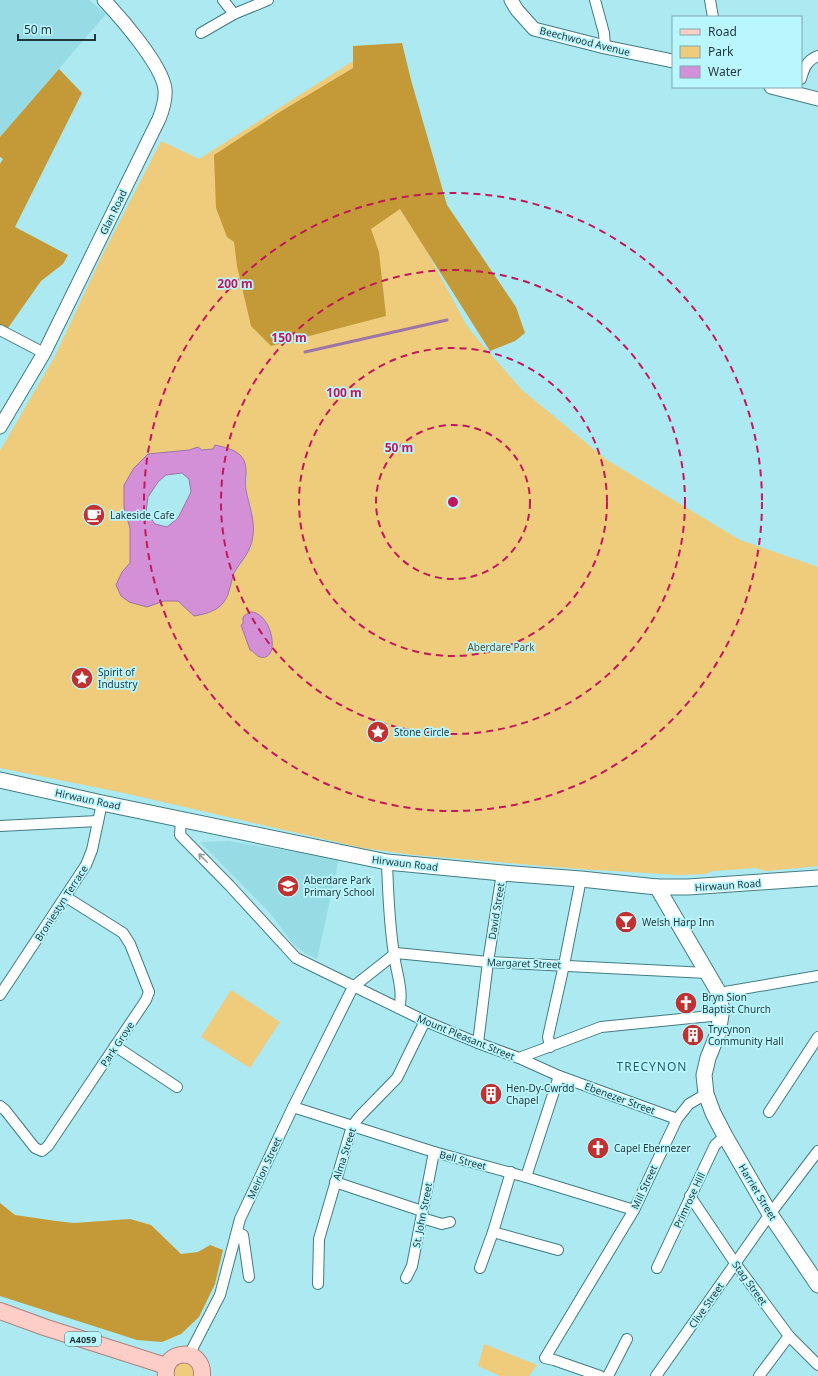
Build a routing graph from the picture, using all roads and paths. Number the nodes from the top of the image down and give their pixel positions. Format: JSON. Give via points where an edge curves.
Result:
{"nodes":[{"id":1,"x":104,"y":0,"type":"edge"},
{"id":2,"x":223,"y":0,"type":"edge"},
{"id":3,"x":268,"y":0,"type":"edge"},
{"id":4,"x":511,"y":0,"type":"edge"},
{"id":5,"x":595,"y":0,"type":"edge"},
{"id":6,"x":710,"y":0,"type":"edge"},
{"id":7,"x":234,"y":14,"type":"junction"},
{"id":8,"x":713,"y":16,"type":"edge"},
{"id":9,"x":201,"y":32,"type":"dead end"},
{"id":10,"x":605,"y":47,"type":"junction"},
{"id":11,"x":818,"y":56,"type":"edge"},
{"id":12,"x":672,"y":61,"type":"edge"},
{"id":13,"x":802,"y":75,"type":"edge"},
{"id":14,"x":778,"y":88,"type":"edge"},
{"id":15,"x":798,"y":91,"type":"edge"},
{"id":16,"x":818,"y":99,"type":"edge"},
{"id":17,"x":0,"y":330,"type":"edge"},
{"id":18,"x":44,"y":353,"type":"junction"},
{"id":19,"x":0,"y":428,"type":"edge"},
{"id":20,"x":0,"y":780,"type":"edge"},
{"id":21,"x":102,"y":803,"type":"junction"},
{"id":22,"x":181,"y":819,"type":"junction"},
{"id":23,"x":98,"y":821,"type":"junction"},
{"id":24,"x":0,"y":826,"type":"edge"},
{"id":25,"x":387,"y":862,"type":"junction"},
{"id":26,"x":502,"y":874,"type":"junction"},
{"id":27,"x":818,"y":878,"type":"edge"},
{"id":28,"x":581,"y":879,"type":"junction"},
{"id":29,"x":657,"y":887,"type":"junction"},
{"id":30,"x":66,"y":898,"type":"junction"},
{"id":31,"x":394,"y":954,"type":"junction"},
{"id":32,"x":488,"y":962,"type":"junction"},
{"id":33,"x":564,"y":965,"type":"junction"},
{"id":34,"x":707,"y":973,"type":"junction"},
{"id":35,"x":818,"y":976,"type":"edge"},
{"id":36,"x":353,"y":987,"type":"junction"},
{"id":37,"x":719,"y":994,"type":"junction"},
{"id":38,"x":0,"y":995,"type":"edge"},
{"id":39,"x":399,"y":1008,"type":"junction"},
{"id":40,"x":721,"y":1015,"type":"junction"},
{"id":41,"x":425,"y":1021,"type":"junction"},
{"id":42,"x":818,"y":1037,"type":"edge"},
{"id":43,"x":478,"y":1043,"type":"junction"},
{"id":44,"x":115,"y":1046,"type":"junction"},
{"id":45,"x":550,"y":1047,"type":"junction"},
{"id":46,"x":519,"y":1058,"type":"junction"},
{"id":47,"x":559,"y":1076,"type":"junction"},
{"id":48,"x":177,"y":1087,"type":"dead end"},
{"id":49,"x":706,"y":1094,"type":"junction"},
{"id":50,"x":0,"y":1106,"type":"edge"},
{"id":51,"x":293,"y":1107,"type":"junction"},
{"id":52,"x":769,"y":1112,"type":"dead end"},
{"id":53,"x":677,"y":1118,"type":"junction"},
{"id":54,"x":352,"y":1126,"type":"junction"},
{"id":55,"x":725,"y":1136,"type":"junction"},
{"id":56,"x":818,"y":1151,"type":"edge"},
{"id":57,"x":434,"y":1152,"type":"junction"},
{"id":58,"x":511,"y":1172,"type":"junction"},
{"id":59,"x":526,"y":1177,"type":"junction"},
{"id":60,"x":335,"y":1182,"type":"junction"},
{"id":61,"x":690,"y":1196,"type":"junction"},
{"id":62,"x":634,"y":1210,"type":"junction"},
{"id":63,"x":422,"y":1214,"type":"junction"},
{"id":64,"x":770,"y":1214,"type":"junction"},
{"id":65,"x":450,"y":1222,"type":"dead end"},
{"id":66,"x":237,"y":1232,"type":"junction"},
{"id":67,"x":493,"y":1232,"type":"junction"},
{"id":68,"x":558,"y":1250,"type":"dead end"},
{"id":69,"x":735,"y":1263,"type":"junction"},
{"id":70,"x":480,"y":1268,"type":"dead end"},
{"id":71,"x":657,"y":1268,"type":"dead end"},
{"id":72,"x":249,"y":1277,"type":"dead end"},
{"id":73,"x":406,"y":1278,"type":"dead end"},
{"id":74,"x":318,"y":1284,"type":"dead end"},
{"id":75,"x":818,"y":1285,"type":"edge"},
{"id":76,"x":0,"y":1311,"type":"edge"},
{"id":77,"x":789,"y":1336,"type":"junction"},
{"id":78,"x":627,"y":1339,"type":"dead end"},
{"id":79,"x":189,"y":1355,"type":"junction"},
{"id":80,"x":818,"y":1365,"type":"edge"},
{"id":81,"x":166,"y":1371,"type":"edge"},
{"id":82,"x":202,"y":1376,"type":"edge"},
{"id":83,"x":600,"y":1376,"type":"edge"},
{"id":84,"x":608,"y":1376,"type":"edge"},
{"id":85,"x":656,"y":1376,"type":"edge"},
{"id":86,"x":759,"y":1376,"type":"edge"}],
"edges":[{"from":1,"to":18,"type":"street","name":"Glan Road","via":[[155,64],[165,88],[165,101],[159,119]]},
{"from":2,"to":7,"type":"street"},
{"from":3,"to":7,"type":"street"},
{"from":4,"to":10,"type":"street","name":"Beechwood Avenue","via":[[516,10],[534,29]]},
{"from":5,"to":10,"type":"street"},
{"from":6,"to":8,"type":"street"},
{"from":7,"to":9,"type":"street"},
{"from":10,"to":12,"type":"street","name":"Beechwood Avenue"},
{"from":11,"to":13,"type":"street","via":[[804,66]]},
{"from":14,"to":15,"type":"street"},
{"from":15,"to":16,"type":"street"},
{"from":17,"to":18,"type":"street"},
{"from":18,"to":19,"type":"street","name":"Glan Road"},
{"from":20,"to":21,"type":"main road","name":"Hirwaun Road"},
{"from":21,"to":22,"type":"main road","name":"Hirwaun Road"},
{"from":21,"to":23,"type":"street","name":"Broniestyn Terrace"},
{"from":22,"to":25,"type":"main road","name":"Hirwaun Road"},
{"from":36,"to":22,"type":"street","name":"Mount Pleasant Street","one_way":true,"via":[[296,958],[180,835]]},
{"from":23,"to":24,"type":"street"},
{"from":23,"to":30,"type":"street","name":"Broniestyn Terrace","via":[[86,865]]},
{"from":25,"to":26,"type":"main road","name":"Hirwaun Road"},
{"from":25,"to":31,"type":"street","via":[[388,906]]},
{"from":26,"to":28,"type":"main road","name":"Hirwaun Road"},
{"from":26,"to":32,"type":"street","name":"David Street"},
{"from":27,"to":29,"type":"main road","name":"Hirwaun Road"},
{"from":28,"to":29,"type":"main road","name":"Hirwaun Road"},
{"from":28,"to":33,"type":"street"},
{"from":29,"to":34,"type":"main road"},
{"from":30,"to":38,"type":"street","name":"Broniestyn Terrace"},
{"from":30,"to":44,"type":"street","name":"Park Grove","via":[[124,933],[149,992]]},
{"from":31,"to":32,"type":"street","name":"Margaret Street"},
{"from":31,"to":36,"type":"street"},
{"from":31,"to":39,"type":"street","via":[[401,993]]},
{"from":32,"to":33,"type":"street","name":"Margaret Street"},
{"from":32,"to":43,"type":"street","name":"David Street"},
{"from":33,"to":34,"type":"street","name":"Margaret Street"},
{"from":33,"to":45,"type":"street","via":[[548,1037]]},
{"from":34,"to":37,"type":"main road"},
{"from":35,"to":37,"type":"street"},
{"from":36,"to":39,"type":"street","name":"Mount Pleasant Street"},
{"from":36,"to":51,"type":"street","name":"Meirion Street"},
{"from":37,"to":40,"type":"main road"},
{"from":39,"to":41,"type":"street","name":"Mount Pleasant Street"},
{"from":40,"to":45,"type":"street","name":"Mount Pleasant Street","via":[[601,1026]]},
{"from":40,"to":49,"type":"main road","via":[[718,1033],[704,1075]]},
{"from":41,"to":43,"type":"street","name":"Mount Pleasant Street"},
{"from":41,"to":54,"type":"street","name":"Alma Street","via":[[397,1078]]},
{"from":42,"to":52,"type":"street"},
{"from":43,"to":46,"type":"street","name":"Mount Pleasant Street"},
{"from":44,"to":48,"type":"street"},
{"from":44,"to":50,"type":"street","name":"Park Grove","via":[[48,1146],[42,1151],[35,1148]]},
{"from":45,"to":46,"type":"street","name":"Mount Pleasant Street"},
{"from":46,"to":47,"type":"street","name":"Ebenezer Street"},
{"from":47,"to":53,"type":"street","name":"Ebenezer Street"},
{"from":47,"to":59,"type":"street"},
{"from":49,"to":53,"type":"street","name":"Mill Street","via":[[689,1104]]},
{"from":49,"to":55,"type":"main road","name":"Harriet Street"},
{"from":51,"to":54,"type":"street","name":"Bell Street"},
{"from":51,"to":66,"type":"street","name":"Meirion Street","via":[[240,1219]]},
{"from":53,"to":62,"type":"street","name":"Mill Street"},
{"from":54,"to":57,"type":"street","name":"Bell Street"},
{"from":54,"to":60,"type":"street","name":"Alma Street"},
{"from":55,"to":61,"type":"street","name":"Primrose Hill","via":[[715,1145]]},
{"from":55,"to":64,"type":"main road","name":"Harriet Street"},
{"from":56,"to":64,"type":"street","name":"Clive Street"},
{"from":57,"to":58,"type":"street","name":"Bell Street"},
{"from":57,"to":63,"type":"street","name":"St. John Street"},
{"from":58,"to":59,"type":"street","name":"Bell Street"},
{"from":58,"to":67,"type":"street"},
{"from":59,"to":62,"type":"street","name":"Bell Street"},
{"from":60,"to":63,"type":"street"},
{"from":60,"to":74,"type":"street","name":"Alma Street","via":[[319,1239]]},
{"from":61,"to":69,"type":"street","name":"Stag Street"},
{"from":61,"to":71,"type":"street","name":"Primrose Hill"},
{"from":62,"to":83,"type":"street","name":"Mill Street","via":[[545,1358]]},
{"from":63,"to":65,"type":"street","via":[[442,1224]]},
{"from":63,"to":73,"type":"street","name":"St. John Street","via":[[412,1266]]},
{"from":64,"to":69,"type":"street","name":"Clive Street"},
{"from":64,"to":75,"type":"main road","name":"Harriet Street"},
{"from":66,"to":72,"type":"street","via":[[243,1235]]},
{"from":66,"to":79,"type":"street","name":"Meirion Street","via":[[220,1295]]},
{"from":67,"to":68,"type":"street"},
{"from":67,"to":70,"type":"street"},
{"from":69,"to":77,"type":"street","name":"Stag Street"},
{"from":69,"to":85,"type":"street","name":"Clive Street"},
{"from":76,"to":81,"type":"main road","number":"A4059"},
{"from":77,"to":80,"type":"street","name":"Stag Street"},
{"from":77,"to":86,"type":"street"},
{"from":78,"to":84,"type":"street"},
{"from":79,"to":81,"type":"main road","via":[[173,1357]]},
{"from":79,"to":82,"type":"main road","via":[[198,1361]]}]}
